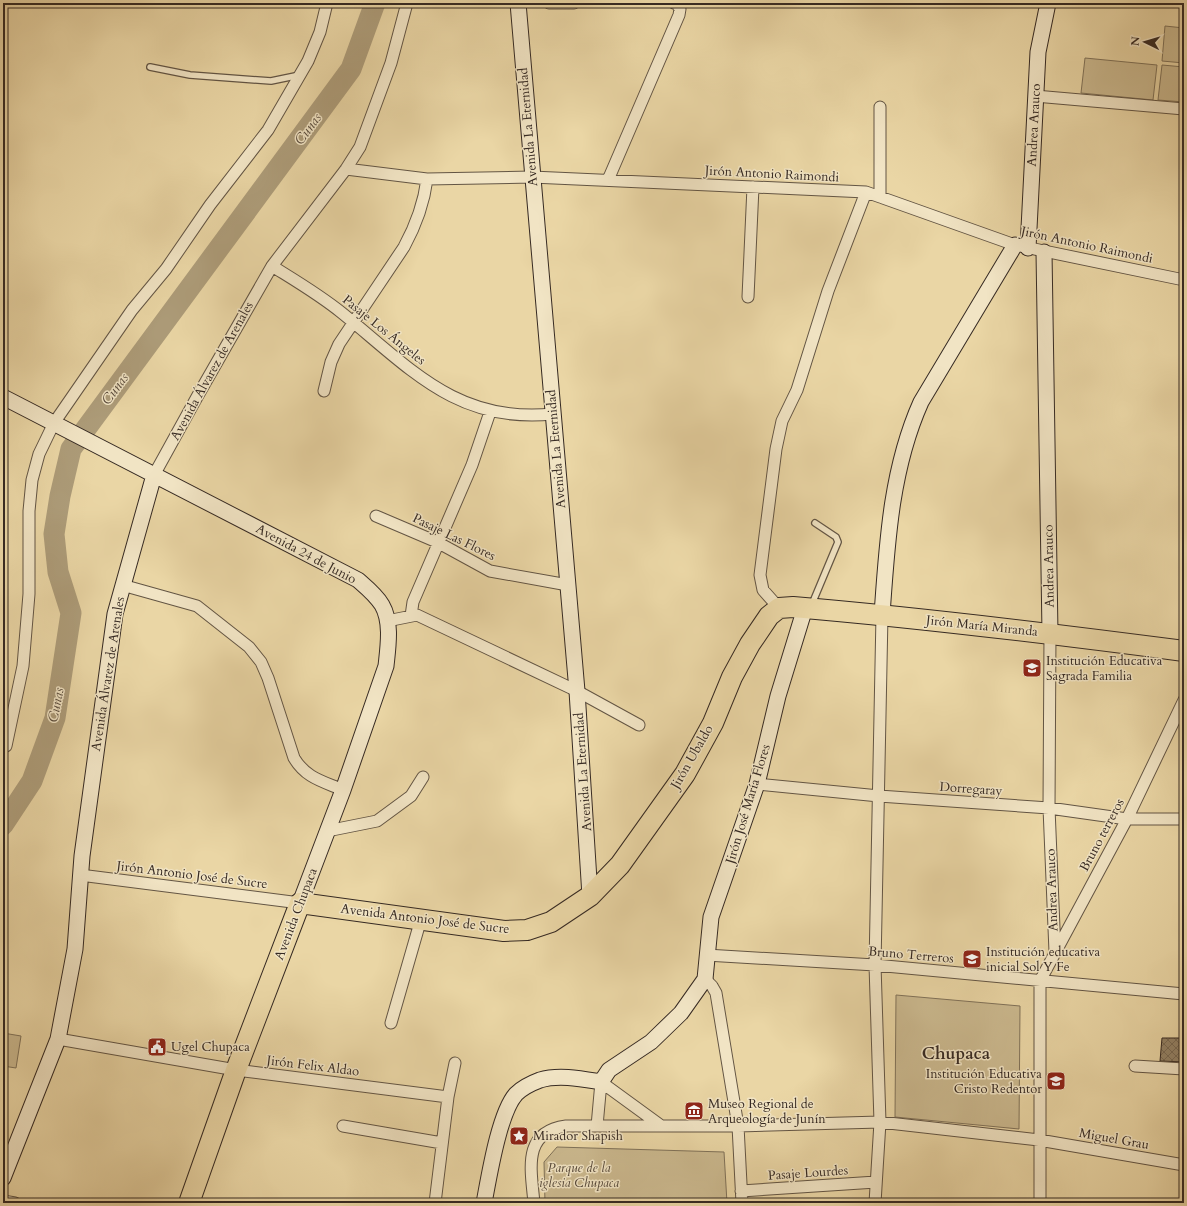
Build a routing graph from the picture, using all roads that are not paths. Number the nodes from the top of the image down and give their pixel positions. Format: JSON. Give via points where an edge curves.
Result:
{"nodes":[{"id":1,"x":327,"y":3,"type":"edge"},
{"id":2,"x":407,"y":3,"type":"edge"},
{"id":3,"x":518,"y":3,"type":"edge"},
{"id":4,"x":549,"y":3,"type":"edge"},
{"id":5,"x":574,"y":3,"type":"edge"},
{"id":6,"x":674,"y":3,"type":"edge"},
{"id":7,"x":1048,"y":3,"type":"edge"},
{"id":8,"x":150,"y":67,"type":"dead end"},
{"id":9,"x":300,"y":75,"type":"junction"},
{"id":10,"x":1035,"y":96,"type":"junction"},
{"id":11,"x":880,"y":107,"type":"dead end"},
{"id":12,"x":1184,"y":109,"type":"edge"},
{"id":13,"x":346,"y":169,"type":"junction"},
{"id":14,"x":532,"y":177,"type":"junction"},
{"id":15,"x":427,"y":178,"type":"junction"},
{"id":16,"x":608,"y":180,"type":"junction"},
{"id":17,"x":752,"y":187,"type":"junction"},
{"id":18,"x":866,"y":192,"type":"junction"},
{"id":19,"x":880,"y":197,"type":"junction"},
{"id":20,"x":1021,"y":246,"type":"junction"},
{"id":21,"x":1044,"y":252,"type":"junction"},
{"id":22,"x":272,"y":266,"type":"junction"},
{"id":23,"x":1184,"y":280,"type":"edge"},
{"id":24,"x":748,"y":297,"type":"dead end"},
{"id":25,"x":353,"y":322,"type":"junction"},
{"id":26,"x":324,"y":391,"type":"dead end"},
{"id":27,"x":3,"y":397,"type":"edge"},
{"id":28,"x":490,"y":412,"type":"junction"},
{"id":29,"x":553,"y":414,"type":"junction"},
{"id":30,"x":58,"y":425,"type":"junction"},
{"id":31,"x":154,"y":475,"type":"junction"},
{"id":32,"x":376,"y":516,"type":"dead end"},
{"id":33,"x":815,"y":523,"type":"dead end"},
{"id":34,"x":437,"y":542,"type":"junction"},
{"id":35,"x":122,"y":585,"type":"junction"},
{"id":36,"x":568,"y":585,"type":"junction"},
{"id":37,"x":779,"y":608,"type":"junction"},
{"id":38,"x":808,"y":608,"type":"junction"},
{"id":39,"x":882,"y":614,"type":"junction"},
{"id":40,"x":411,"y":616,"type":"junction"},
{"id":41,"x":388,"y":621,"type":"junction"},
{"id":42,"x":1050,"y":633,"type":"junction"},
{"id":43,"x":1184,"y":651,"type":"edge"},
{"id":44,"x":577,"y":692,"type":"junction"},
{"id":45,"x":1184,"y":700,"type":"edge"},
{"id":46,"x":639,"y":725,"type":"dead end"},
{"id":47,"x":6,"y":746,"type":"dead end"},
{"id":48,"x":423,"y":777,"type":"dead end"},
{"id":49,"x":756,"y":784,"type":"junction"},
{"id":50,"x":343,"y":790,"type":"junction"},
{"id":51,"x":879,"y":796,"type":"junction"},
{"id":52,"x":1049,"y":808,"type":"junction"},
{"id":53,"x":1127,"y":819,"type":"junction"},
{"id":54,"x":1184,"y":819,"type":"edge"},
{"id":55,"x":327,"y":831,"type":"junction"},
{"id":56,"x":80,"y":875,"type":"junction"},
{"id":57,"x":590,"y":896,"type":"junction"},
{"id":58,"x":300,"y":903,"type":"junction"},
{"id":59,"x":421,"y":919,"type":"junction"},
{"id":60,"x":1055,"y":953,"type":"junction"},
{"id":61,"x":706,"y":955,"type":"junction"},
{"id":62,"x":875,"y":965,"type":"junction"},
{"id":63,"x":705,"y":979,"type":"junction"},
{"id":64,"x":1040,"y":981,"type":"junction"},
{"id":65,"x":1184,"y":994,"type":"edge"},
{"id":66,"x":391,"y":1023,"type":"dead end"},
{"id":67,"x":58,"y":1039,"type":"junction"},
{"id":68,"x":455,"y":1063,"type":"dead end"},
{"id":69,"x":1135,"y":1066,"type":"dead end"},
{"id":70,"x":1184,"y":1069,"type":"edge"},
{"id":71,"x":236,"y":1070,"type":"junction"},
{"id":72,"x":601,"y":1082,"type":"junction"},
{"id":73,"x":448,"y":1097,"type":"junction"},
{"id":74,"x":880,"y":1122,"type":"junction"},
{"id":75,"x":660,"y":1125,"type":"junction"},
{"id":76,"x":343,"y":1126,"type":"dead end"},
{"id":77,"x":597,"y":1126,"type":"junction"},
{"id":78,"x":738,"y":1126,"type":"junction"},
{"id":79,"x":1039,"y":1140,"type":"junction"},
{"id":80,"x":442,"y":1144,"type":"junction"},
{"id":81,"x":1184,"y":1165,"type":"edge"},
{"id":82,"x":3,"y":1178,"type":"edge"},
{"id":83,"x":876,"y":1182,"type":"junction"},
{"id":84,"x":741,"y":1191,"type":"junction"},
{"id":85,"x":3,"y":1201,"type":"edge"},
{"id":86,"x":15,"y":1203,"type":"edge"},
{"id":87,"x":189,"y":1203,"type":"edge"},
{"id":88,"x":435,"y":1203,"type":"edge"},
{"id":89,"x":484,"y":1203,"type":"edge"},
{"id":90,"x":534,"y":1203,"type":"edge"},
{"id":91,"x":742,"y":1203,"type":"edge"},
{"id":92,"x":875,"y":1203,"type":"edge"},
{"id":93,"x":1040,"y":1203,"type":"edge"}],
"edges":[{"from":1,"to":9,"type":"street","via":[[314,46]]},
{"from":2,"to":13,"type":"street","name":"Avenida Álvarez de Arenales","via":[[378,103],[360,147]]},
{"from":3,"to":14,"type":"street","name":"Avenida La Eternidad"},
{"from":4,"to":5,"type":"street"},
{"from":6,"to":16,"type":"street","via":[[680,9],[679,15]]},
{"from":7,"to":10,"type":"street","name":"Andrea Arauco","via":[[1038,52]]},
{"from":8,"to":9,"type":"lane","via":[[190,75],[271,81]]},
{"from":9,"to":30,"type":"street","via":[[268,130],[210,205],[166,269],[132,310]]},
{"from":10,"to":12,"type":"street"},
{"from":10,"to":20,"type":"street","name":"Andrea Arauco"},
{"from":11,"to":19,"type":"street"},
{"from":13,"to":15,"type":"street","name":"Jirón Antonio Raimondi"},
{"from":13,"to":22,"type":"street","name":"Avenida Álvarez de Arenales"},
{"from":14,"to":15,"type":"street","name":"Jirón Antonio Raimondi"},
{"from":14,"to":16,"type":"street","name":"Jirón Antonio Raimondi"},
{"from":14,"to":29,"type":"street","name":"Avenida La Eternidad"},
{"from":15,"to":25,"type":"street","via":[[419,214],[412,231],[398,257]]},
{"from":16,"to":17,"type":"street","name":"Jirón Antonio Raimondi"},
{"from":17,"to":18,"type":"street","name":"Jirón Antonio Raimondi"},
{"from":17,"to":24,"type":"street"},
{"from":18,"to":19,"type":"street","name":"Jirón Antonio Raimondi"},
{"from":18,"to":37,"type":"street","via":[[828,291],[804,370],[782,421],[760,575],[764,590]]},
{"from":19,"to":20,"type":"street","name":"Jirón Antonio Raimondi"},
{"from":20,"to":21,"type":"street","name":"Jirón Antonio Raimondi"},
{"from":20,"to":39,"type":"street","via":[[921,402],[910,426],[897,476],[888,536]]},
{"from":21,"to":23,"type":"street","name":"Jirón Antonio Raimondi"},
{"from":21,"to":42,"type":"street","name":"Andrea Arauco"},
{"from":22,"to":25,"type":"street","name":"Pasaje Los Ángeles","via":[[328,302]]},
{"from":22,"to":31,"type":"street","name":"Avenida Álvarez de Arenales"},
{"from":25,"to":26,"type":"street","via":[[331,362]]},
{"from":25,"to":28,"type":"street","name":"Pasaje Los Ángeles","via":[[387,352],[426,380],[462,402]]},
{"from":27,"to":30,"type":"street","name":"Avenida 24 de Junio"},
{"from":28,"to":29,"type":"street","name":"Pasaje Los Ángeles","via":[[522,416]]},
{"from":28,"to":34,"type":"street","via":[[472,465]]},
{"from":29,"to":36,"type":"street","name":"Avenida La Eternidad"},
{"from":30,"to":31,"type":"street","name":"Avenida 24 de Junio"},
{"from":30,"to":47,"type":"street","via":[[39,454],[32,480],[29,510],[29,594],[23,666]]},
{"from":31,"to":35,"type":"street","name":"Avenida Álvarez de Arenales"},
{"from":31,"to":41,"type":"street","name":"Avenida 24 de Junio","via":[[358,580],[382,605]]},
{"from":32,"to":34,"type":"street","name":"Pasaje Las Flores"},
{"from":33,"to":38,"type":"lane","via":[[836,537],[838,542]]},
{"from":34,"to":36,"type":"street","name":"Pasaje Las Flores","via":[[490,571]]},
{"from":34,"to":40,"type":"street","via":[[413,602]]},
{"from":35,"to":50,"type":"street","via":[[197,606],[249,647],[261,662],[268,678],[294,758],[300,769],[309,776]]},
{"from":35,"to":56,"type":"street","name":"Avenida Álvarez de Arenales","via":[[115,614]]},
{"from":36,"to":44,"type":"street","name":"Avenida La Eternidad"},
{"from":37,"to":38,"type":"highway","name":"Jirón María Miranda"},
{"from":37,"to":57,"type":"highway","name":"Jirón Ubaldo","via":[[769,616],[750,644],[732,677],[713,723],[685,774],[620,865]]},
{"from":38,"to":39,"type":"highway","name":"Jirón María Miranda"},
{"from":38,"to":49,"type":"street","name":"Jirón José María Flores","via":[[778,696]]},
{"from":39,"to":42,"type":"highway","name":"Jirón María Miranda"},
{"from":39,"to":51,"type":"street"},
{"from":40,"to":41,"type":"street"},
{"from":40,"to":44,"type":"street","via":[[417,615]]},
{"from":41,"to":50,"type":"street","name":"Avenida Chupaca","via":[[386,666]]},
{"from":42,"to":43,"type":"highway","name":"Jirón María Miranda"},
{"from":42,"to":52,"type":"street","name":"Andrea Arauco"},
{"from":44,"to":46,"type":"street"},
{"from":44,"to":57,"type":"street","name":"Avenida La Eternidad"},
{"from":45,"to":53,"type":"street","name":"Bruno terreros"},
{"from":48,"to":55,"type":"street","via":[[411,796],[377,821]]},
{"from":49,"to":51,"type":"street","name":"Dorregaray"},
{"from":49,"to":61,"type":"street","name":"Jirón José María Flores","via":[[711,917]]},
{"from":50,"to":55,"type":"street","name":"Avenida Chupaca"},
{"from":51,"to":52,"type":"street","name":"Dorregaray"},
{"from":51,"to":62,"type":"street"},
{"from":52,"to":53,"type":"street","name":"Dorregaray"},
{"from":52,"to":60,"type":"street","name":"Andrea Arauco"},
{"from":53,"to":54,"type":"street","name":"Dorregaray"},
{"from":53,"to":60,"type":"street","name":"Bruno terreros"},
{"from":55,"to":58,"type":"street","name":"Avenida Chupaca"},
{"from":56,"to":58,"type":"street","name":"Jirón Antonio José de Sucre"},
{"from":56,"to":67,"type":"street","name":"Avenida Álvarez de Arenales","via":[[75,949]]},
{"from":57,"to":59,"type":"highway","name":"Avenida Antonio José de Sucre","via":[[551,922],[527,930],[504,931]]},
{"from":58,"to":59,"type":"highway","name":"Avenida Antonio José de Sucre"},
{"from":58,"to":71,"type":"highway","name":"Avenida Chupaca"},
{"from":59,"to":66,"type":"street"},
{"from":60,"to":64,"type":"street","name":"Bruno terreros"},
{"from":61,"to":62,"type":"street","name":"Bruno Terreros"},
{"from":61,"to":63,"type":"street","name":"Jirón José María Flores"},
{"from":62,"to":64,"type":"street","name":"Bruno Terreros"},
{"from":62,"to":74,"type":"street"},
{"from":63,"to":72,"type":"street","via":[[681,1013],[651,1042],[609,1070]]},
{"from":63,"to":78,"type":"street","via":[[716,994]]},
{"from":64,"to":65,"type":"street","name":"Bruno Terreros"},
{"from":64,"to":79,"type":"street"},
{"from":67,"to":71,"type":"street","name":"Jirón Felix Aldao"},
{"from":67,"to":82,"type":"street","name":"Avenida Álvarez de Arenales"},
{"from":68,"to":73,"type":"street"},
{"from":69,"to":70,"type":"street"},
{"from":71,"to":73,"type":"street","name":"Jirón Felix Aldao"},
{"from":71,"to":87,"type":"highway","name":"Avenida Chupaca"},
{"from":72,"to":75,"type":"street"},
{"from":72,"to":77,"type":"street"},
{"from":72,"to":89,"type":"street","via":[[554,1078],[540,1080],[516,1094],[508,1107],[500,1134]]},
{"from":73,"to":80,"type":"street"},
{"from":74,"to":78,"type":"street","name":"Miguel Grau"},
{"from":74,"to":79,"type":"street","name":"Miguel Grau"},
{"from":74,"to":83,"type":"street"},
{"from":75,"to":77,"type":"street","name":"Miguel Grau"},
{"from":75,"to":78,"type":"street","name":"Miguel Grau"},
{"from":76,"to":80,"type":"street"},
{"from":77,"to":90,"type":"street","name":"Miguel Grau","via":[[552,1128],[543,1133],[536,1142],[531,1159]]},
{"from":78,"to":84,"type":"street"},
{"from":79,"to":81,"type":"street","name":"Miguel Grau"},
{"from":79,"to":93,"type":"street"},
{"from":80,"to":88,"type":"street"},
{"from":83,"to":84,"type":"street","name":"Pasaje Lourdes"},
{"from":83,"to":92,"type":"street"},
{"from":84,"to":91,"type":"street"},
{"from":85,"to":86,"type":"street"}]}
